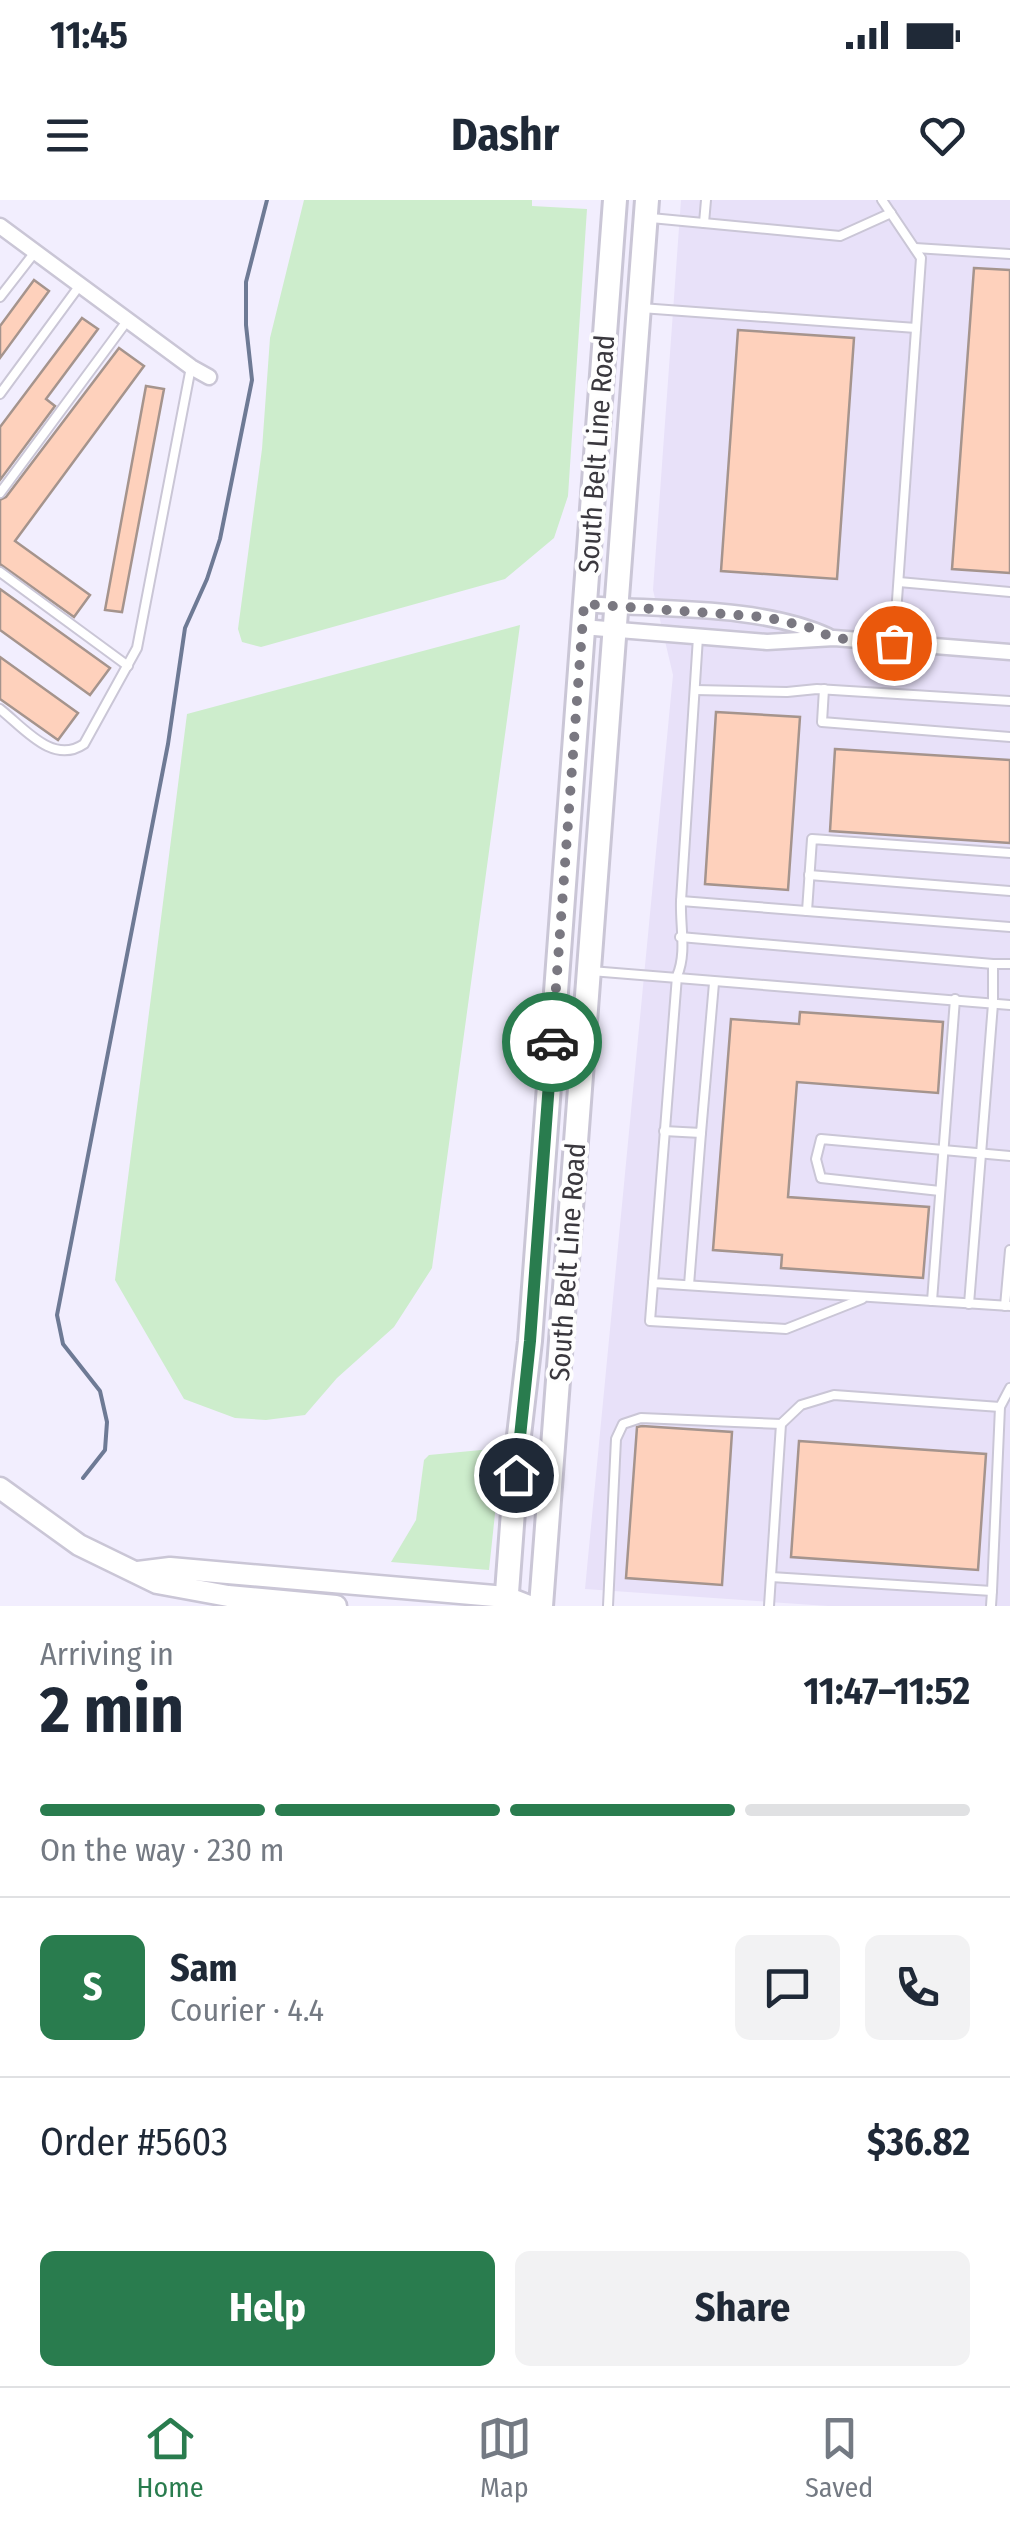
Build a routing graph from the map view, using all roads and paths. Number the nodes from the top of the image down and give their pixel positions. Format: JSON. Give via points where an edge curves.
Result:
{"nodes":[{"id":1,"x":615,"y":200,"type":"edge"},
{"id":2,"x":706,"y":200,"type":"edge"},
{"id":3,"x":882,"y":200,"type":"edge"},
{"id":4,"x":646,"y":209,"type":"edge"},
{"id":5,"x":891,"y":213,"type":"junction"},
{"id":6,"x":704,"y":223,"type":"junction"},
{"id":7,"x":0,"y":226,"type":"edge"},
{"id":8,"x":914,"y":248,"type":"junction"},
{"id":9,"x":35,"y":252,"type":"junction"},
{"id":10,"x":1010,"y":254,"type":"edge"},
{"id":11,"x":80,"y":285,"type":"junction"},
{"id":12,"x":0,"y":297,"type":"edge"},
{"id":13,"x":638,"y":308,"type":"junction"},
{"id":14,"x":127,"y":321,"type":"junction"},
{"id":15,"x":916,"y":328,"type":"junction"},
{"id":16,"x":190,"y":367,"type":"junction"},
{"id":17,"x":210,"y":377,"type":"dead end"},
{"id":18,"x":0,"y":394,"type":"edge"},
{"id":19,"x":0,"y":492,"type":"edge"},
{"id":20,"x":0,"y":572,"type":"edge"},
{"id":21,"x":898,"y":582,"type":"junction"},
{"id":22,"x":1010,"y":592,"type":"edge"},
{"id":23,"x":583,"y":616,"type":"junction"},
{"id":24,"x":617,"y":618,"type":"junction"},
{"id":25,"x":698,"y":637,"type":"junction"},
{"id":26,"x":834,"y":638,"type":"junction"},
{"id":27,"x":894,"y":643,"type":"junction"},
{"id":28,"x":1010,"y":652,"type":"edge"},
{"id":29,"x":128,"y":666,"type":"junction"},
{"id":30,"x":824,"y":689,"type":"junction"},
{"id":31,"x":695,"y":690,"type":"junction"},
{"id":32,"x":1010,"y":701,"type":"edge"},
{"id":33,"x":0,"y":709,"type":"edge"},
{"id":34,"x":1010,"y":738,"type":"edge"},
{"id":35,"x":1010,"y":853,"type":"edge"},
{"id":36,"x":809,"y":874,"type":"junction"},
{"id":37,"x":1010,"y":891,"type":"edge"},
{"id":38,"x":681,"y":901,"type":"junction"},
{"id":39,"x":806,"y":911,"type":"junction"},
{"id":40,"x":1010,"y":927,"type":"edge"},
{"id":41,"x":680,"y":937,"type":"junction"},
{"id":42,"x":993,"y":964,"type":"junction"},
{"id":43,"x":1010,"y":964,"type":"edge"},
{"id":44,"x":557,"y":968,"type":"junction"},
{"id":45,"x":588,"y":970,"type":"junction"},
{"id":46,"x":677,"y":976,"type":"junction"},
{"id":47,"x":714,"y":983,"type":"junction"},
{"id":48,"x":955,"y":999,"type":"junction"},
{"id":49,"x":994,"y":1004,"type":"junction"},
{"id":50,"x":1010,"y":1005,"type":"edge"},
{"id":51,"x":664,"y":1130,"type":"junction"},
{"id":52,"x":701,"y":1132,"type":"junction"},
{"id":53,"x":944,"y":1150,"type":"junction"},
{"id":54,"x":981,"y":1152,"type":"junction"},
{"id":55,"x":1010,"y":1156,"type":"edge"},
{"id":56,"x":940,"y":1192,"type":"junction"},
{"id":57,"x":1010,"y":1250,"type":"edge"},
{"id":58,"x":653,"y":1283,"type":"junction"},
{"id":59,"x":689,"y":1285,"type":"junction"},
{"id":60,"x":868,"y":1297,"type":"junction"},
{"id":61,"x":932,"y":1301,"type":"junction"},
{"id":62,"x":969,"y":1304,"type":"junction"},
{"id":63,"x":1008,"y":1306,"type":"edge"},
{"id":64,"x":1010,"y":1388,"type":"edge"},
{"id":65,"x":1000,"y":1407,"type":"junction"},
{"id":66,"x":781,"y":1424,"type":"junction"},
{"id":67,"x":0,"y":1488,"type":"edge"},
{"id":68,"x":138,"y":1572,"type":"junction"},
{"id":69,"x":771,"y":1577,"type":"junction"},
{"id":70,"x":276,"y":1578,"type":"junction"},
{"id":71,"x":992,"y":1591,"type":"junction"},
{"id":72,"x":274,"y":1600,"type":"junction"},
{"id":73,"x":514,"y":1603,"type":"edge"},
{"id":74,"x":336,"y":1606,"type":"edge"},
{"id":75,"x":541,"y":1606,"type":"edge"},
{"id":76,"x":608,"y":1606,"type":"edge"},
{"id":77,"x":769,"y":1606,"type":"edge"},
{"id":78,"x":991,"y":1606,"type":"edge"}],
"edges":[{"from":1,"to":23,"type":"main road","name":"South Belt Line Road"},
{"from":2,"to":6,"type":"lane"},
{"from":3,"to":5,"type":"lane"},
{"from":4,"to":6,"type":"lane"},
{"from":4,"to":13,"type":"main road","name":"South Belt Line Road"},
{"from":5,"to":6,"type":"lane","via":[[840,236]]},
{"from":5,"to":8,"type":"lane"},
{"from":7,"to":9,"type":"street"},
{"from":8,"to":10,"type":"lane"},
{"from":8,"to":15,"type":"lane","via":[[921,258]]},
{"from":9,"to":11,"type":"street"},
{"from":9,"to":12,"type":"lane"},
{"from":11,"to":14,"type":"street"},
{"from":11,"to":18,"type":"lane"},
{"from":13,"to":15,"type":"lane"},
{"from":13,"to":24,"type":"main road","name":"South Belt Line Road"},
{"from":14,"to":16,"type":"street"},
{"from":14,"to":19,"type":"lane"},
{"from":15,"to":21,"type":"lane"},
{"from":16,"to":17,"type":"street"},
{"from":16,"to":29,"type":"lane","via":[[137,648]]},
{"from":20,"to":29,"type":"lane"},
{"from":21,"to":22,"type":"lane"},
{"from":21,"to":27,"type":"lane"},
{"from":23,"to":24,"type":"street"},
{"from":23,"to":24,"type":"street"},
{"from":23,"to":44,"type":"main road","name":"South Belt Line Road"},
{"from":24,"to":25,"type":"street"},
{"from":24,"to":26,"type":"street","via":[[765,617]]},
{"from":24,"to":45,"type":"main road","name":"South Belt Line Road"},
{"from":25,"to":26,"type":"street"},
{"from":25,"to":31,"type":"lane"},
{"from":26,"to":27,"type":"street"},
{"from":27,"to":28,"type":"street"},
{"from":29,"to":33,"type":"lane","via":[[84,744],[72,752],[53,751]]},
{"from":30,"to":31,"type":"lane"},
{"from":30,"to":32,"type":"lane"},
{"from":30,"to":34,"type":"lane","via":[[822,722]]},
{"from":31,"to":38,"type":"lane"},
{"from":35,"to":36,"type":"lane","via":[[812,839]]},
{"from":36,"to":37,"type":"lane"},
{"from":36,"to":39,"type":"lane"},
{"from":38,"to":39,"type":"lane"},
{"from":38,"to":41,"type":"lane"},
{"from":39,"to":40,"type":"lane"},
{"from":41,"to":42,"type":"lane"},
{"from":41,"to":46,"type":"lane"},
{"from":42,"to":43,"type":"lane"},
{"from":42,"to":49,"type":"lane"},
{"from":44,"to":45,"type":"main road"},
{"from":44,"to":73,"type":"main road","name":"South Belt Line Road","via":[[518,1444]]},
{"from":45,"to":46,"type":"lane"},
{"from":45,"to":75,"type":"main road","name":"South Belt Line Road"},
{"from":46,"to":47,"type":"lane"},
{"from":46,"to":51,"type":"lane"},
{"from":47,"to":48,"type":"lane"},
{"from":47,"to":52,"type":"lane"},
{"from":48,"to":49,"type":"lane"},
{"from":48,"to":53,"type":"lane"},
{"from":49,"to":50,"type":"lane"},
{"from":49,"to":54,"type":"lane"},
{"from":51,"to":52,"type":"lane"},
{"from":51,"to":58,"type":"lane"},
{"from":52,"to":59,"type":"lane"},
{"from":53,"to":54,"type":"lane"},
{"from":53,"to":56,"type":"lane"},
{"from":53,"to":56,"type":"lane","via":[[821,1139],[816,1159],[821,1178]]},
{"from":54,"to":55,"type":"lane"},
{"from":54,"to":62,"type":"lane"},
{"from":56,"to":61,"type":"lane"},
{"from":57,"to":63,"type":"lane"},
{"from":58,"to":59,"type":"lane"},
{"from":58,"to":60,"type":"lane","via":[[650,1320],[786,1329]]},
{"from":59,"to":60,"type":"lane"},
{"from":60,"to":61,"type":"lane"},
{"from":61,"to":62,"type":"lane"},
{"from":62,"to":63,"type":"lane"},
{"from":64,"to":65,"type":"lane"},
{"from":65,"to":66,"type":"lane","via":[[834,1395],[801,1406]]},
{"from":65,"to":71,"type":"lane"},
{"from":66,"to":69,"type":"lane"},
{"from":66,"to":76,"type":"lane","via":[[642,1418],[624,1424],[616,1439]]},
{"from":67,"to":68,"type":"street","via":[[79,1546]]},
{"from":68,"to":70,"type":"street","via":[[170,1568]]},
{"from":68,"to":72,"type":"street","via":[[157,1583]]},
{"from":69,"to":71,"type":"lane"},
{"from":69,"to":77,"type":"lane"},
{"from":70,"to":72,"type":"street"},
{"from":70,"to":73,"type":"street"},
{"from":71,"to":78,"type":"lane"},
{"from":72,"to":74,"type":"street"}]}
